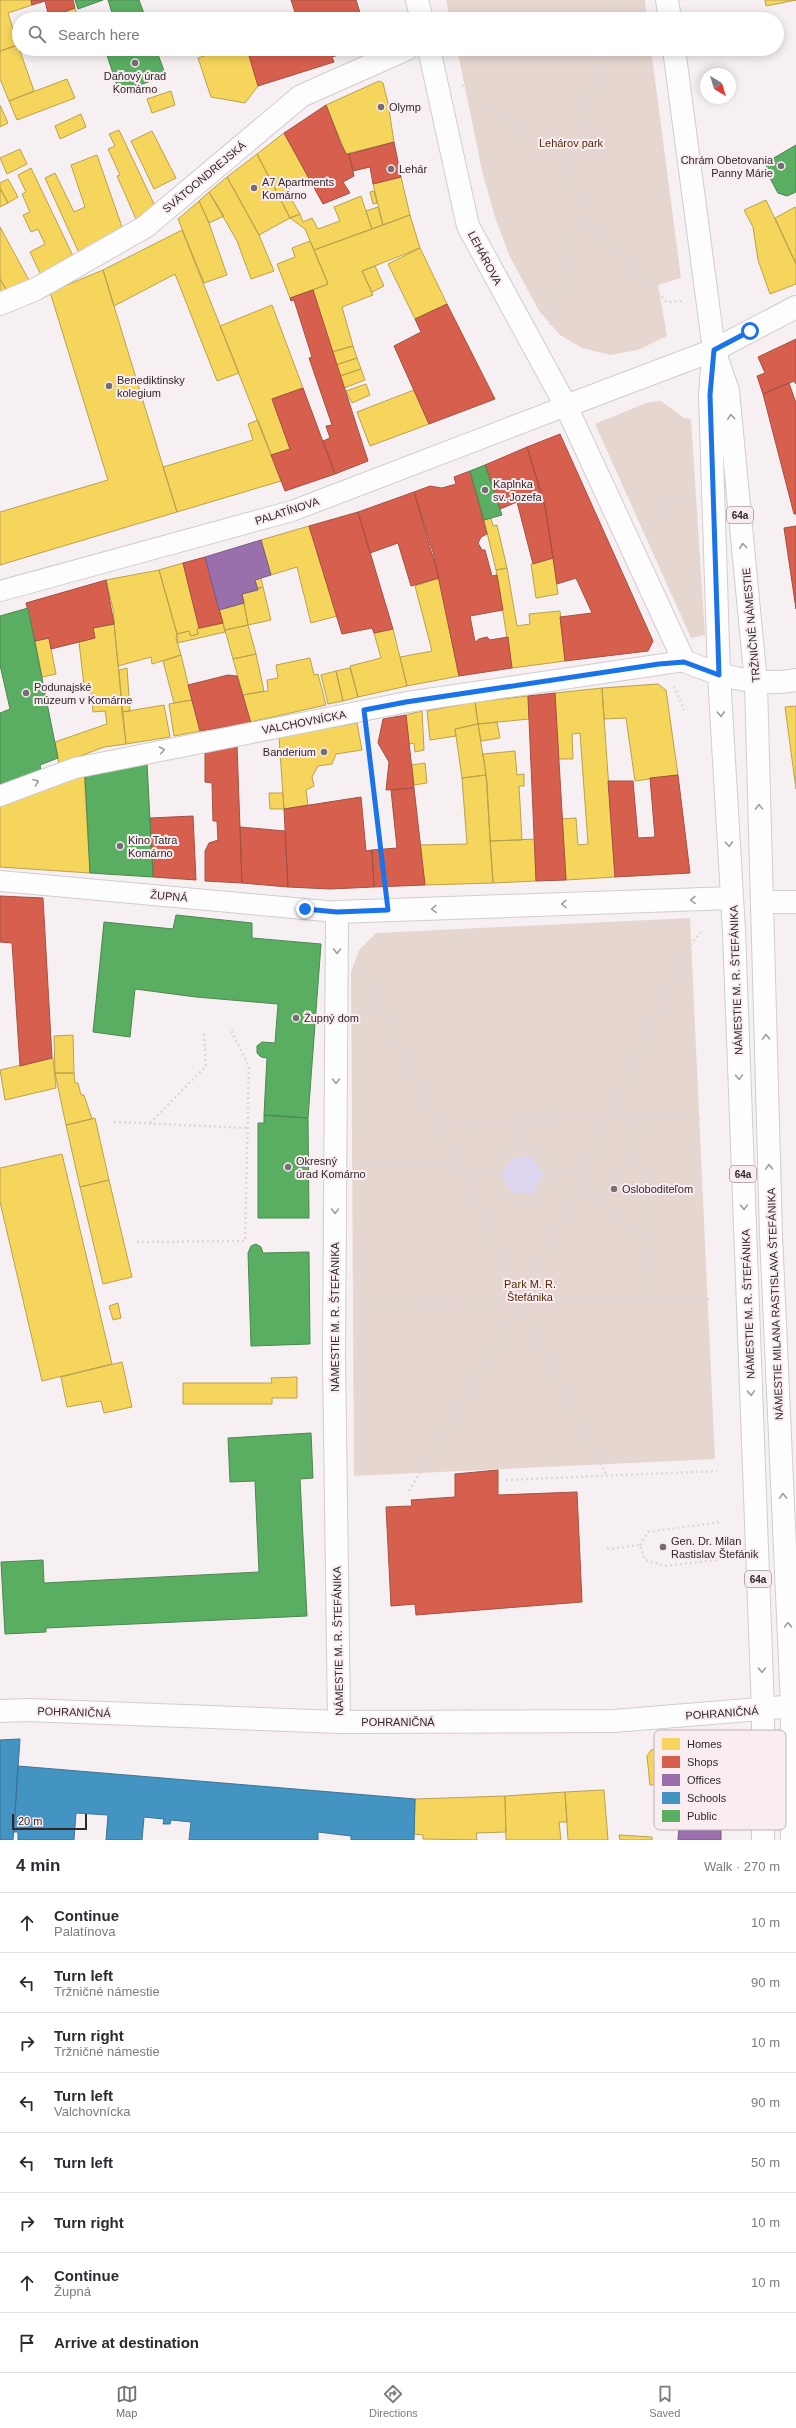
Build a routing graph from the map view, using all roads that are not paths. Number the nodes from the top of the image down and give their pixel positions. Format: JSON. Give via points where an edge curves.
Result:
{"nodes":[{"id":1,"x":418,"y":0,"type":"edge"},
{"id":2,"x":667,"y":0,"type":"edge"},
{"id":3,"x":421,"y":12,"type":"edge"},
{"id":4,"x":669,"y":12,"type":"edge"},
{"id":5,"x":391,"y":56,"type":"edge"},
{"id":6,"x":431,"y":56,"type":"edge"},
{"id":7,"x":675,"y":56,"type":"edge"},
{"id":8,"x":0,"y":304,"type":"edge"},
{"id":9,"x":796,"y":307,"type":"edge"},
{"id":10,"x":714,"y":350,"type":"junction"},
{"id":11,"x":566,"y":406,"type":"junction"},
{"id":12,"x":0,"y":592,"type":"edge"},
{"id":13,"x":684,"y":662,"type":"junction"},
{"id":14,"x":719,"y":675,"type":"junction"},
{"id":15,"x":796,"y":680,"type":"edge"},
{"id":16,"x":756,"y":683,"type":"junction"},
{"id":17,"x":0,"y":796,"type":"edge"},
{"id":18,"x":0,"y":881,"type":"edge"},
{"id":19,"x":732,"y":898,"type":"junction"},
{"id":20,"x":762,"y":902,"type":"junction"},
{"id":21,"x":796,"y":902,"type":"edge"},
{"id":22,"x":337,"y":912,"type":"junction"},
{"id":23,"x":794,"y":1706,"type":"edge"},
{"id":24,"x":763,"y":1710,"type":"junction"},
{"id":25,"x":0,"y":1711,"type":"edge"},
{"id":26,"x":340,"y":1722,"type":"junction"},
{"id":27,"x":763,"y":1730,"type":"edge"},
{"id":28,"x":792,"y":1840,"type":"edge"}],
"edges":[{"from":1,"to":3,"type":"street"},
{"from":2,"to":4,"type":"street"},
{"from":5,"to":8,"type":"street","name":"SVÄTOONDREJSKÁ","via":[[300,96],[145,226],[36,289]]},
{"from":6,"to":11,"type":"street","name":"LEHÁROVA","via":[[468,226]]},
{"from":7,"to":10,"type":"street","number":"64a"},
{"from":9,"to":10,"type":"street"},
{"from":10,"to":11,"type":"street"},
{"from":10,"to":14,"type":"street","number":"64a","via":[[710,395]]},
{"from":16,"to":10,"type":"street","name":"TRŽNIČNÉ NÁMESTIE","number":"64a","one_way":true,"via":[[728,391]]},
{"from":11,"to":12,"type":"street","name":"PALATÍNOVA","via":[[292,511]]},
{"from":11,"to":13,"type":"street"},
{"from":13,"to":14,"type":"street"},
{"from":17,"to":13,"type":"street","name":"VALCHOVNÍCKA","one_way":true,"via":[[75,768],[364,710]]},
{"from":14,"to":16,"type":"street"},
{"from":14,"to":19,"type":"street","number":"64a","one_way":true},
{"from":15,"to":16,"type":"street"},
{"from":20,"to":16,"type":"street","name":"TRŽNIČNÉ NÁMESTIE","number":"64a","one_way":true},
{"from":18,"to":22,"type":"street","name":"ŽUPNÁ"},
{"from":19,"to":20,"type":"street"},
{"from":19,"to":22,"type":"street","one_way":true},
{"from":19,"to":24,"type":"street","name":"NÁMESTIE M. R. ŠTEFÁNIKA","number":"64a","one_way":true},
{"from":20,"to":21,"type":"street"},
{"from":23,"to":20,"type":"street","name":"NÁMESTIE MILANA RASTISLAVA ŠTEFÁNIKA","number":"64a","one_way":true,"via":[[771,1234]]},
{"from":22,"to":26,"type":"street","name":"NÁMESTIE M. R. ŠTEFÁNIKA","one_way":true,"via":[[334,1356]]},
{"from":23,"to":24,"type":"street","name":"POHRANIČNÁ"},
{"from":23,"to":28,"type":"street","number":"64a"},
{"from":24,"to":26,"type":"street","name":"POHRANIČNÁ","via":[[614,1721]]},
{"from":24,"to":27,"type":"street","number":"64a"},
{"from":25,"to":26,"type":"street","name":"POHRANIČNÁ"}]}
